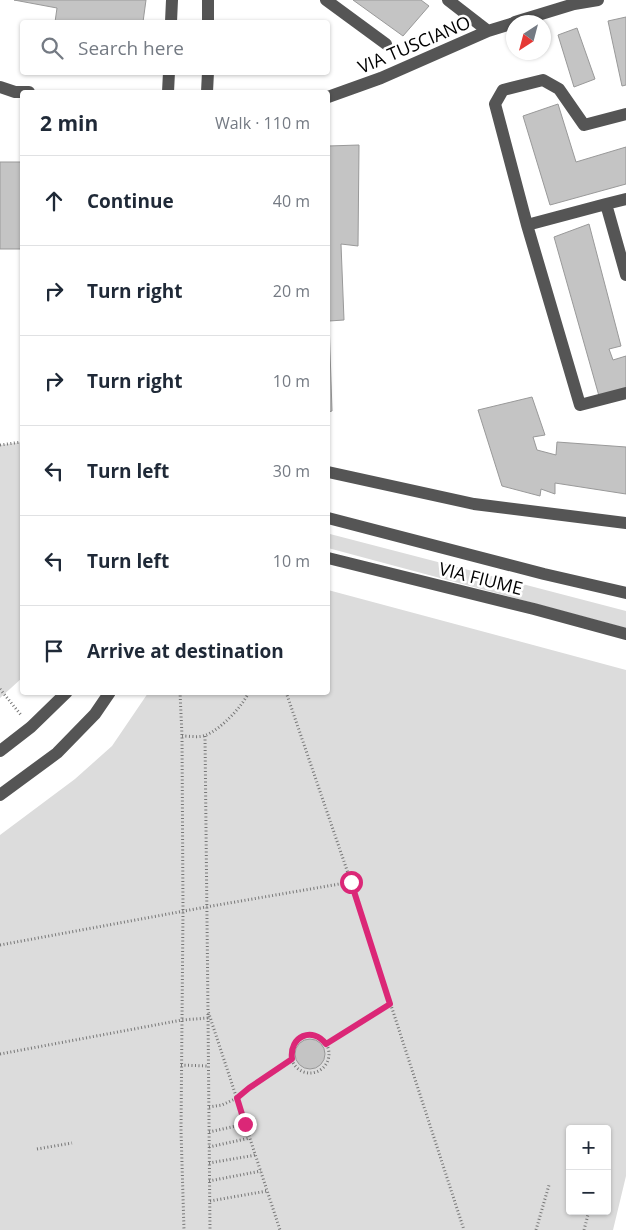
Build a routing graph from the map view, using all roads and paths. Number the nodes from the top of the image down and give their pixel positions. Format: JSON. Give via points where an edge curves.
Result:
{"nodes":[{"id":1,"x":172,"y":0,"type":"edge"},
{"id":2,"x":208,"y":0,"type":"edge"},
{"id":3,"x":326,"y":0,"type":"edge"},
{"id":4,"x":448,"y":0,"type":"edge"},
{"id":5,"x":598,"y":0,"type":"edge"},
{"id":6,"x":539,"y":15,"type":"edge"},
{"id":7,"x":171,"y":20,"type":"edge"},
{"id":8,"x":208,"y":20,"type":"edge"},
{"id":9,"x":506,"y":25,"type":"edge"},
{"id":10,"x":488,"y":31,"type":"junction"},
{"id":11,"x":386,"y":44,"type":"dead end"},
{"id":12,"x":169,"y":75,"type":"edge"},
{"id":13,"x":208,"y":75,"type":"edge"},
{"id":14,"x":0,"y":87,"type":"edge"},
{"id":15,"x":168,"y":90,"type":"edge"},
{"id":16,"x":207,"y":90,"type":"edge"},
{"id":17,"x":20,"y":92,"type":"edge"},
{"id":18,"x":330,"y":96,"type":"edge"},
{"id":19,"x":626,"y":114,"type":"edge"},
{"id":20,"x":626,"y":199,"type":"edge"},
{"id":21,"x":606,"y":204,"type":"junction"},
{"id":22,"x":527,"y":225,"type":"junction"},
{"id":23,"x":623,"y":253,"type":"edge"},
{"id":24,"x":626,"y":275,"type":"edge"},
{"id":25,"x":626,"y":393,"type":"edge"},
{"id":26,"x":20,"y":442,"type":"edge"},
{"id":27,"x":0,"y":445,"type":"edge"},
{"id":28,"x":330,"y":472,"type":"edge"},
{"id":29,"x":330,"y":519,"type":"edge"},
{"id":30,"x":626,"y":523,"type":"edge"},
{"id":31,"x":330,"y":558,"type":"edge"},
{"id":32,"x":626,"y":593,"type":"edge"},
{"id":33,"x":626,"y":634,"type":"edge"},
{"id":34,"x":0,"y":689,"type":"edge"},
{"id":35,"x":64,"y":695,"type":"edge"},
{"id":36,"x":108,"y":695,"type":"edge"},
{"id":37,"x":180,"y":695,"type":"edge"},
{"id":38,"x":248,"y":695,"type":"edge"},
{"id":39,"x":287,"y":695,"type":"edge"},
{"id":40,"x":31,"y":727,"type":"junction"},
{"id":41,"x":182,"y":736,"type":"junction"},
{"id":42,"x":205,"y":736,"type":"junction"},
{"id":43,"x":0,"y":751,"type":"edge"},
{"id":44,"x":0,"y":795,"type":"edge"},
{"id":45,"x":351,"y":882,"type":"junction"},
{"id":46,"x":206,"y":907,"type":"junction"},
{"id":47,"x":183,"y":911,"type":"junction"},
{"id":48,"x":0,"y":945,"type":"edge"},
{"id":49,"x":390,"y":1004,"type":"junction"},
{"id":50,"x":208,"y":1011,"type":"junction"},
{"id":51,"x":208,"y":1018,"type":"junction"},
{"id":52,"x":182,"y":1020,"type":"junction"},
{"id":53,"x":326,"y":1044,"type":"junction"},
{"id":54,"x":0,"y":1054,"type":"edge"},
{"id":55,"x":292,"y":1059,"type":"junction"},
{"id":56,"x":181,"y":1065,"type":"junction"},
{"id":57,"x":208,"y":1066,"type":"junction"},
{"id":58,"x":237,"y":1098,"type":"junction"},
{"id":59,"x":209,"y":1107,"type":"junction"},
{"id":60,"x":245,"y":1124,"type":"junction"},
{"id":61,"x":209,"y":1132,"type":"junction"},
{"id":62,"x":250,"y":1138,"type":"junction"},
{"id":63,"x":72,"y":1143,"type":"dead end"},
{"id":64,"x":209,"y":1147,"type":"junction"},
{"id":65,"x":37,"y":1149,"type":"dead end"},
{"id":66,"x":256,"y":1155,"type":"junction"},
{"id":67,"x":209,"y":1163,"type":"junction"},
{"id":68,"x":261,"y":1171,"type":"junction"},
{"id":69,"x":209,"y":1181,"type":"junction"},
{"id":70,"x":549,"y":1185,"type":"dead end"},
{"id":71,"x":267,"y":1191,"type":"junction"},
{"id":72,"x":210,"y":1201,"type":"junction"},
{"id":73,"x":588,"y":1215,"type":"edge"},
{"id":74,"x":184,"y":1230,"type":"edge"},
{"id":75,"x":210,"y":1230,"type":"edge"},
{"id":76,"x":280,"y":1230,"type":"edge"},
{"id":77,"x":464,"y":1230,"type":"edge"},
{"id":78,"x":536,"y":1230,"type":"edge"},
{"id":79,"x":584,"y":1230,"type":"edge"}],
"edges":[{"from":1,"to":7,"type":"street"},
{"from":2,"to":8,"type":"street"},
{"from":3,"to":11,"type":"street"},
{"from":4,"to":10,"type":"street"},
{"from":5,"to":6,"type":"street","name":"VIA TUSCIANO"},
{"from":9,"to":10,"type":"street","name":"VIA TUSCIANO"},
{"from":10,"to":18,"type":"street","name":"VIA TUSCIANO","via":[[414,65]]},
{"from":12,"to":15,"type":"street"},
{"from":13,"to":16,"type":"street"},
{"from":14,"to":17,"type":"street"},
{"from":19,"to":22,"type":"street","via":[[584,125],[559,89],[543,80],[503,90],[495,104]]},
{"from":20,"to":21,"type":"street"},
{"from":21,"to":22,"type":"street"},
{"from":21,"to":23,"type":"street"},
{"from":22,"to":25,"type":"street","via":[[580,405]]},
{"from":23,"to":24,"type":"street"},
{"from":26,"to":27,"type":"path"},
{"from":28,"to":30,"type":"street","via":[[474,504]]},
{"from":29,"to":32,"type":"street","name":"VIA FIUME"},
{"from":31,"to":33,"type":"street","name":"VIA FIUME"},
{"from":34,"to":40,"type":"path"},
{"from":35,"to":40,"type":"street"},
{"from":36,"to":44,"type":"street","via":[[57,753]]},
{"from":37,"to":41,"type":"path"},
{"from":38,"to":42,"type":"path","via":[[232,716]]},
{"from":39,"to":45,"type":"path"},
{"from":40,"to":43,"type":"street"},
{"from":41,"to":42,"type":"path"},
{"from":41,"to":47,"type":"path"},
{"from":42,"to":46,"type":"path"},
{"from":45,"to":46,"type":"path"},
{"from":45,"to":49,"type":"path"},
{"from":46,"to":47,"type":"path"},
{"from":46,"to":50,"type":"path"},
{"from":47,"to":48,"type":"path"},
{"from":47,"to":52,"type":"path"},
{"from":49,"to":53,"type":"path"},
{"from":49,"to":77,"type":"path"},
{"from":50,"to":51,"type":"path"},
{"from":50,"to":58,"type":"path"},
{"from":51,"to":52,"type":"path"},
{"from":51,"to":57,"type":"path"},
{"from":52,"to":54,"type":"path"},
{"from":52,"to":56,"type":"path"},
{"from":53,"to":55,"type":"path","via":[[318,1036],[305,1035],[292,1047]]},
{"from":53,"to":55,"type":"path","via":[[329,1058],[316,1072],[303,1072]]},
{"from":55,"to":58,"type":"path"},
{"from":56,"to":57,"type":"path"},
{"from":56,"to":74,"type":"path"},
{"from":57,"to":59,"type":"path"},
{"from":58,"to":59,"type":"path"},
{"from":58,"to":60,"type":"path"},
{"from":59,"to":61,"type":"path"},
{"from":60,"to":61,"type":"path"},
{"from":60,"to":62,"type":"path"},
{"from":61,"to":64,"type":"path"},
{"from":62,"to":64,"type":"path"},
{"from":62,"to":66,"type":"path"},
{"from":63,"to":65,"type":"path"},
{"from":64,"to":67,"type":"path"},
{"from":66,"to":67,"type":"path"},
{"from":66,"to":68,"type":"path"},
{"from":67,"to":69,"type":"path"},
{"from":68,"to":69,"type":"path"},
{"from":68,"to":71,"type":"path"},
{"from":69,"to":72,"type":"path"},
{"from":70,"to":78,"type":"path"},
{"from":71,"to":72,"type":"path"},
{"from":71,"to":76,"type":"path"},
{"from":72,"to":75,"type":"path"},
{"from":73,"to":79,"type":"path"}]}
